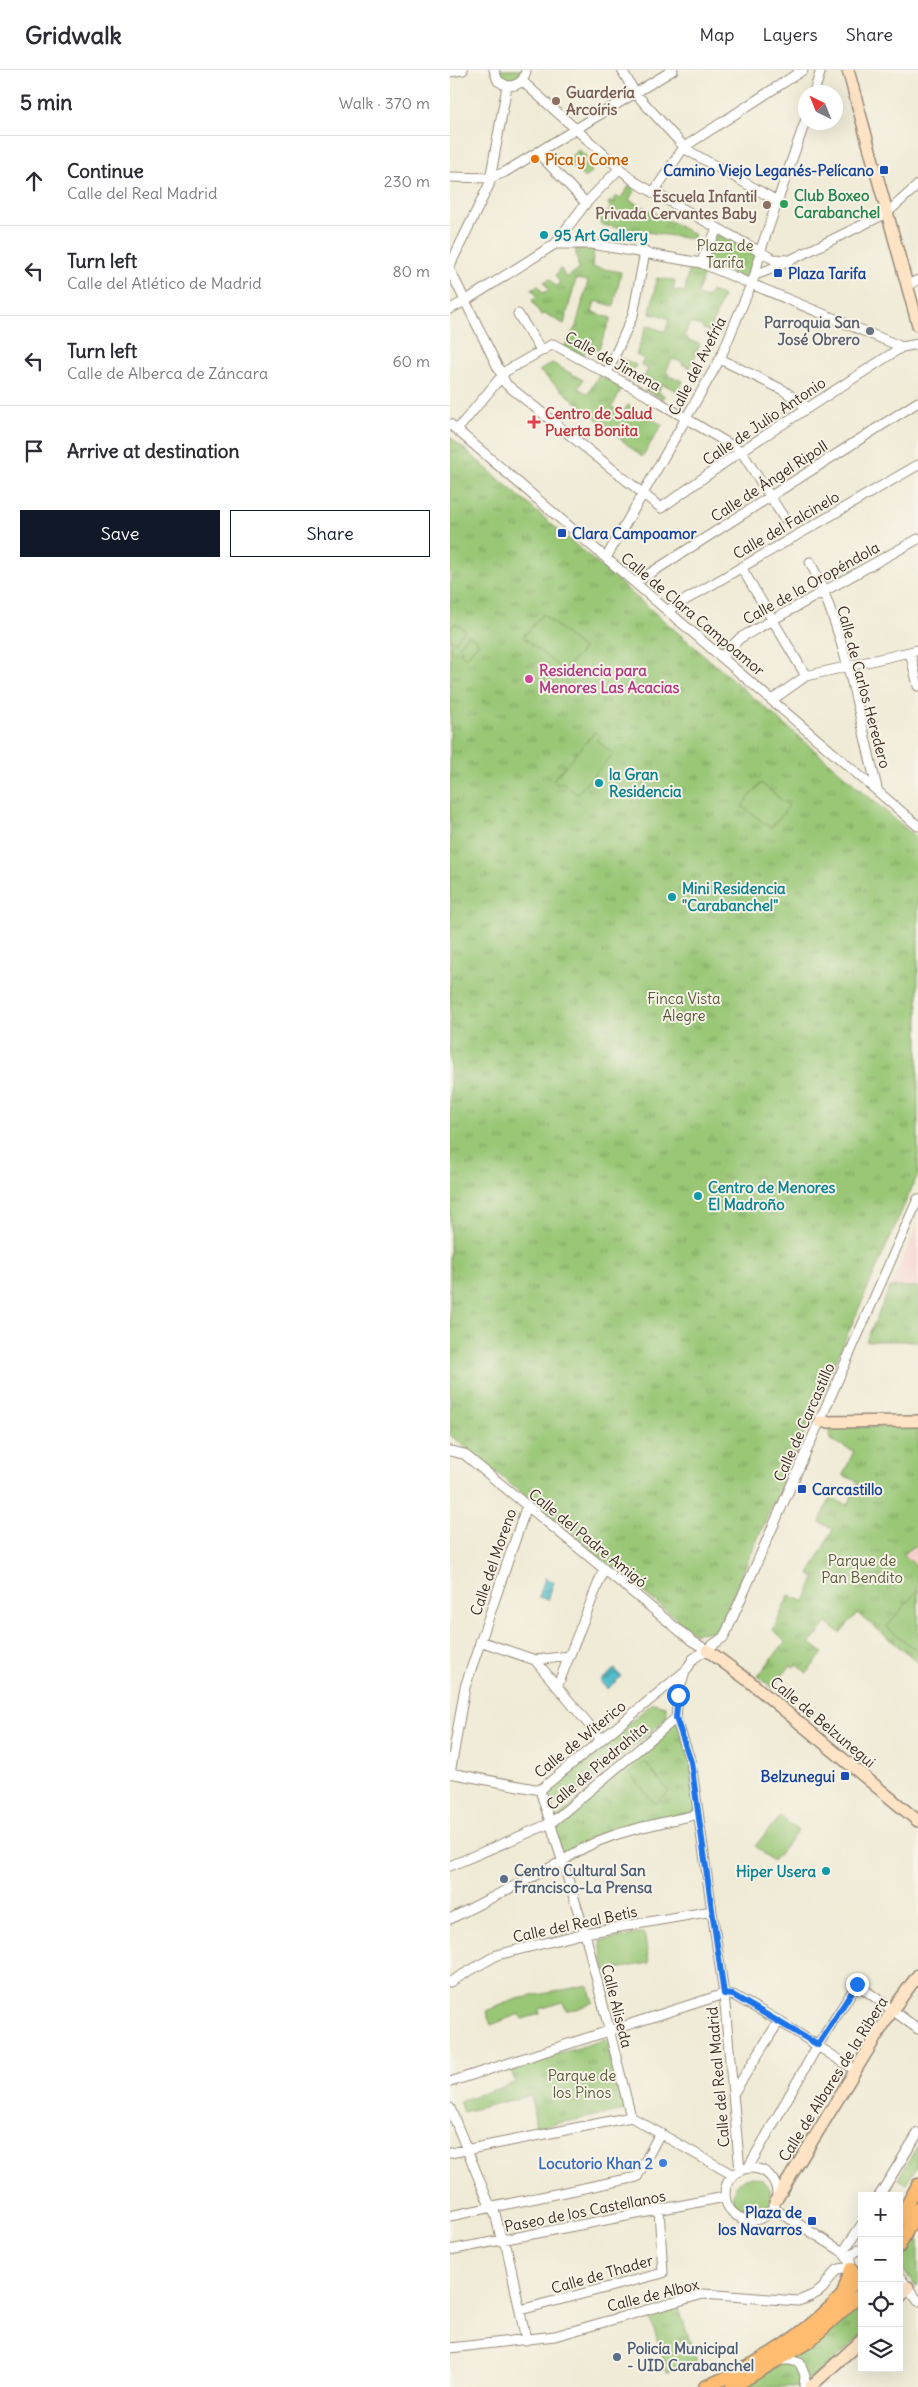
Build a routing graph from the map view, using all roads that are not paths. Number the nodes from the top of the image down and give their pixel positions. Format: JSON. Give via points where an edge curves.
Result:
{"nodes":[{"id":1,"x":463,"y":70,"type":"edge"},
{"id":2,"x":494,"y":70,"type":"edge"},
{"id":3,"x":526,"y":70,"type":"edge"},
{"id":4,"x":622,"y":70,"type":"edge"},
{"id":5,"x":673,"y":70,"type":"edge"},
{"id":6,"x":803,"y":70,"type":"edge"},
{"id":7,"x":821,"y":70,"type":"edge"},
{"id":8,"x":849,"y":71,"type":"edge"},
{"id":9,"x":450,"y":72,"type":"edge"},
{"id":10,"x":522,"y":81,"type":"junction"},
{"id":11,"x":816,"y":85,"type":"edge"},
{"id":12,"x":507,"y":86,"type":"junction"},
{"id":13,"x":635,"y":93,"type":"junction"},
{"id":14,"x":575,"y":129,"type":"junction"},
{"id":15,"x":802,"y":130,"type":"edge"},
{"id":16,"x":684,"y":147,"type":"junction"},
{"id":17,"x":537,"y":152,"type":"junction"},
{"id":18,"x":619,"y":169,"type":"junction"},
{"id":19,"x":450,"y":177,"type":"edge"},
{"id":20,"x":490,"y":178,"type":"junction"},
{"id":21,"x":918,"y":185,"type":"edge"},
{"id":22,"x":653,"y":193,"type":"junction"},
{"id":23,"x":777,"y":201,"type":"junction"},
{"id":24,"x":586,"y":203,"type":"junction"},
{"id":25,"x":887,"y":213,"type":"junction"},
{"id":26,"x":716,"y":229,"type":"junction"},
{"id":27,"x":555,"y":244,"type":"junction"},
{"id":28,"x":645,"y":252,"type":"junction"},
{"id":29,"x":760,"y":252,"type":"junction"},
{"id":30,"x":788,"y":260,"type":"junction"},
{"id":31,"x":701,"y":263,"type":"junction"},
{"id":32,"x":450,"y":264,"type":"edge"},
{"id":33,"x":770,"y":269,"type":"junction"},
{"id":34,"x":753,"y":279,"type":"junction"},
{"id":35,"x":913,"y":282,"type":"edge"},
{"id":36,"x":770,"y":291,"type":"junction"},
{"id":37,"x":465,"y":301,"type":"junction"},
{"id":38,"x":450,"y":309,"type":"edge"},
{"id":39,"x":518,"y":314,"type":"dead end"},
{"id":40,"x":918,"y":325,"type":"edge"},
{"id":41,"x":918,"y":344,"type":"edge"},
{"id":42,"x":902,"y":347,"type":"junction"},
{"id":43,"x":541,"y":350,"type":"junction"},
{"id":44,"x":720,"y":359,"type":"junction"},
{"id":45,"x":607,"y":373,"type":"junction"},
{"id":46,"x":502,"y":376,"type":"junction"},
{"id":47,"x":918,"y":402,"type":"edge"},
{"id":48,"x":808,"y":408,"type":"junction"},
{"id":49,"x":687,"y":418,"type":"junction"},
{"id":50,"x":454,"y":427,"type":"edge"},
{"id":51,"x":741,"y":451,"type":"junction"},
{"id":52,"x":918,"y":464,"type":"edge"},
{"id":53,"x":644,"y":496,"type":"junction"},
{"id":54,"x":770,"y":496,"type":"junction"},
{"id":55,"x":784,"y":518,"type":"dead end"},
{"id":56,"x":918,"y":539,"type":"edge"},
{"id":57,"x":606,"y":558,"type":"junction"},
{"id":58,"x":810,"y":562,"type":"dead end"},
{"id":59,"x":741,"y":567,"type":"junction"},
{"id":60,"x":635,"y":583,"type":"junction"},
{"id":61,"x":824,"y":590,"type":"junction"},
{"id":62,"x":668,"y":610,"type":"junction"},
{"id":63,"x":773,"y":621,"type":"junction"},
{"id":64,"x":914,"y":651,"type":"edge"},
{"id":65,"x":722,"y":656,"type":"junction"},
{"id":66,"x":846,"y":667,"type":"junction"},
{"id":67,"x":806,"y":676,"type":"junction"},
{"id":68,"x":918,"y":686,"type":"edge"},
{"id":69,"x":772,"y":700,"type":"junction"},
{"id":70,"x":878,"y":792,"type":"junction"},
{"id":71,"x":918,"y":826,"type":"edge"},
{"id":72,"x":918,"y":1199,"type":"edge"},
{"id":73,"x":918,"y":1421,"type":"edge"},
{"id":74,"x":820,"y":1422,"type":"junction"},
{"id":75,"x":450,"y":1450,"type":"edge"},
{"id":76,"x":527,"y":1505,"type":"junction"},
{"id":77,"x":604,"y":1569,"type":"junction"},
{"id":78,"x":480,"y":1641,"type":"junction"},
{"id":79,"x":707,"y":1650,"type":"junction"},
{"id":80,"x":570,"y":1656,"type":"junction"},
{"id":81,"x":693,"y":1659,"type":"joint"},
{"id":82,"x":534,"y":1660,"type":"junction"},
{"id":83,"x":684,"y":1672,"type":"junction"},
{"id":84,"x":557,"y":1687,"type":"junction"},
{"id":85,"x":676,"y":1718,"type":"junction"},
{"id":86,"x":600,"y":1739,"type":"junction"},
{"id":87,"x":450,"y":1773,"type":"edge"},
{"id":88,"x":540,"y":1790,"type":"junction"},
{"id":89,"x":698,"y":1814,"type":"junction"},
{"id":90,"x":918,"y":1821,"type":"edge"},
{"id":91,"x":551,"y":1823,"type":"junction"},
{"id":92,"x":563,"y":1861,"type":"junction"},
{"id":93,"x":450,"y":1866,"type":"edge"},
{"id":94,"x":712,"y":1911,"type":"junction"},
{"id":95,"x":450,"y":1919,"type":"edge"},
{"id":96,"x":585,"y":1933,"type":"junction"},
{"id":97,"x":918,"y":1975,"type":"edge"},
{"id":98,"x":450,"y":1982,"type":"edge"},
{"id":99,"x":724,"y":1994,"type":"junction"},
{"id":100,"x":893,"y":2009,"type":"junction"},
{"id":101,"x":779,"y":2022,"type":"junction"},
{"id":102,"x":918,"y":2029,"type":"edge"},
{"id":103,"x":610,"y":2032,"type":"junction"},
{"id":104,"x":818,"y":2045,"type":"junction"},
{"id":105,"x":855,"y":2070,"type":"junction"},
{"id":106,"x":450,"y":2082,"type":"edge"},
{"id":107,"x":733,"y":2094,"type":"junction"},
{"id":108,"x":450,"y":2108,"type":"edge"},
{"id":109,"x":630,"y":2117,"type":"junction"},
{"id":110,"x":660,"y":2133,"type":"junction"},
{"id":111,"x":918,"y":2133,"type":"edge"},
{"id":112,"x":466,"y":2150,"type":"junction"},
{"id":113,"x":450,"y":2153,"type":"edge"},
{"id":114,"x":740,"y":2171,"type":"junction"},
{"id":115,"x":918,"y":2185,"type":"edge"},
{"id":116,"x":881,"y":2192,"type":"edge"},
{"id":117,"x":725,"y":2197,"type":"junction"},
{"id":118,"x":775,"y":2204,"type":"junction"},
{"id":119,"x":490,"y":2206,"type":"junction"},
{"id":120,"x":918,"y":2209,"type":"edge"},
{"id":121,"x":659,"y":2210,"type":"junction"},
{"id":122,"x":903,"y":2213,"type":"edge"},
{"id":123,"x":450,"y":2216,"type":"edge"},
{"id":124,"x":858,"y":2230,"type":"edge"},
{"id":125,"x":903,"y":2239,"type":"edge"},
{"id":126,"x":503,"y":2240,"type":"junction"},
{"id":127,"x":450,"y":2250,"type":"edge"},
{"id":128,"x":858,"y":2250,"type":"edge"},
{"id":129,"x":858,"y":2251,"type":"edge"},
{"id":130,"x":843,"y":2252,"type":"junction"},
{"id":131,"x":857,"y":2271,"type":"edge"},
{"id":132,"x":903,"y":2281,"type":"edge"},
{"id":133,"x":908,"y":2287,"type":"junction"},
{"id":134,"x":903,"y":2294,"type":"edge"},
{"id":135,"x":858,"y":2298,"type":"edge"},
{"id":136,"x":903,"y":2299,"type":"edge"},
{"id":137,"x":918,"y":2302,"type":"edge"},
{"id":138,"x":520,"y":2310,"type":"junction"},
{"id":139,"x":526,"y":2340,"type":"junction"},
{"id":140,"x":858,"y":2344,"type":"edge"},
{"id":141,"x":450,"y":2348,"type":"edge"},
{"id":142,"x":781,"y":2360,"type":"junction"},
{"id":143,"x":705,"y":2387,"type":"edge"},
{"id":144,"x":732,"y":2387,"type":"edge"},
{"id":145,"x":804,"y":2387,"type":"edge"},
{"id":146,"x":810,"y":2387,"type":"edge"}],
"edges":[{"from":1,"to":9,"type":"street"},
{"from":2,"to":12,"type":"street","via":[[498,81]]},
{"from":3,"to":10,"type":"street"},
{"from":4,"to":13,"type":"street"},
{"from":5,"to":13,"type":"street"},
{"from":6,"to":16,"type":"street"},
{"from":7,"to":11,"type":"street"},
{"from":8,"to":25,"type":"street"},
{"from":10,"to":12,"type":"street"},
{"from":10,"to":14,"type":"street"},
{"from":12,"to":20,"type":"street"},
{"from":13,"to":14,"type":"street"},
{"from":13,"to":16,"type":"street"},
{"from":14,"to":17,"type":"street"},
{"from":14,"to":18,"type":"street"},
{"from":15,"to":23,"type":"street","name":"Calle del Avefría"},
{"from":16,"to":22,"type":"street"},
{"from":16,"to":23,"type":"street"},
{"from":17,"to":20,"type":"street"},
{"from":17,"to":24,"type":"street"},
{"from":18,"to":22,"type":"street"},
{"from":18,"to":24,"type":"street"},
{"from":19,"to":20,"type":"street"},
{"from":20,"to":32,"type":"street"},
{"from":21,"to":25,"type":"street"},
{"from":22,"to":26,"type":"street"},
{"from":23,"to":29,"type":"street","name":"Calle del Avefría"},
{"from":24,"to":27,"type":"street"},
{"from":25,"to":30,"type":"street"},
{"from":25,"to":35,"type":"street"},
{"from":26,"to":29,"type":"street"},
{"from":26,"to":31,"type":"street"},
{"from":27,"to":28,"type":"street","via":[[592,244]]},
{"from":27,"to":37,"type":"street"},
{"from":28,"to":31,"type":"street"},
{"from":28,"to":45,"type":"street","via":[[634,316]]},
{"from":29,"to":30,"type":"street","via":[[773,259]]},
{"from":29,"to":34,"type":"street","name":"Calle del Avefría"},
{"from":30,"to":33,"type":"street"},
{"from":31,"to":34,"type":"street"},
{"from":32,"to":37,"type":"street"},
{"from":33,"to":34,"type":"street"},
{"from":33,"to":36,"type":"street","via":[[767,280]]},
{"from":34,"to":36,"type":"street"},
{"from":34,"to":44,"type":"street","name":"Calle del Avefría"},
{"from":35,"to":40,"type":"street"},
{"from":36,"to":42,"type":"street"},
{"from":37,"to":38,"type":"street"},
{"from":37,"to":46,"type":"street"},
{"from":39,"to":43,"type":"street"},
{"from":41,"to":42,"type":"street"},
{"from":42,"to":48,"type":"street","name":"Calle de Julio Antonio"},
{"from":43,"to":45,"type":"street","name":"Calle de Jimena","via":[[553,344]]},
{"from":43,"to":46,"type":"street"},
{"from":44,"to":48,"type":"street","via":[[783,390]]},
{"from":44,"to":49,"type":"street","name":"Calle del Avefría"},
{"from":45,"to":49,"type":"street","name":"Calle de Jimena"},
{"from":46,"to":50,"type":"street"},
{"from":46,"to":53,"type":"street","via":[[506,384]]},
{"from":47,"to":54,"type":"street","name":"Calle de Ángel Ripoll"},
{"from":48,"to":51,"type":"street","name":"Calle de Julio Antonio"},
{"from":49,"to":51,"type":"street","name":"Calle de Jimena"},
{"from":49,"to":53,"type":"street","name":"Calle del Avefría"},
{"from":50,"to":57,"type":"street","name":"Calle de Clara Campoamor"},
{"from":51,"to":53,"type":"street","name":"Calle de Julio Antonio","via":[[661,508]]},
{"from":51,"to":54,"type":"street"},
{"from":52,"to":59,"type":"street","name":"Calle del Falcinelo"},
{"from":53,"to":57,"type":"street","name":"Calle del Avefría"},
{"from":54,"to":55,"type":"street"},
{"from":54,"to":60,"type":"street","name":"Calle de Ángel Ripoll"},
{"from":56,"to":61,"type":"street","name":"Calle de la Oropéndola"},
{"from":57,"to":60,"type":"street","name":"Calle de Clara Campoamor"},
{"from":58,"to":61,"type":"street","name":"Calle de Carlos Heredero"},
{"from":59,"to":62,"type":"street","name":"Calle del Falcinelo"},
{"from":59,"to":63,"type":"street"},
{"from":60,"to":62,"type":"street","name":"Calle de Clara Campoamor"},
{"from":61,"to":63,"type":"street","name":"Calle de la Oropéndola"},
{"from":61,"to":66,"type":"street","name":"Calle de Carlos Heredero"},
{"from":62,"to":65,"type":"street","name":"Calle de Clara Campoamor"},
{"from":63,"to":65,"type":"street","name":"Calle de la Oropéndola","via":[[740,638]]},
{"from":63,"to":67,"type":"street"},
{"from":64,"to":66,"type":"street"},
{"from":64,"to":68,"type":"street"},
{"from":65,"to":69,"type":"street","name":"Calle de Clara Campoamor"},
{"from":66,"to":67,"type":"street"},
{"from":66,"to":70,"type":"street","name":"Calle de Carlos Heredero"},
{"from":67,"to":69,"type":"street"},
{"from":69,"to":70,"type":"street","name":"Calle de Clara Campoamor"},
{"from":70,"to":71,"type":"street","name":"Calle de Clara Campoamor"},
{"from":72,"to":74,"type":"street","name":"Calle de Carcastillo"},
{"from":73,"to":74,"type":"street"},
{"from":74,"to":79,"type":"street","name":"Calle de Carcastillo","via":[[724,1637]]},
{"from":75,"to":76,"type":"street","name":"Calle del Padre Amigó","via":[[464,1454]]},
{"from":76,"to":77,"type":"street","name":"Calle del Padre Amigó"},
{"from":76,"to":78,"type":"street","name":"Calle del Moreno"},
{"from":77,"to":79,"type":"street","name":"Calle del Padre Amigó"},
{"from":77,"to":80,"type":"street"},
{"from":78,"to":82,"type":"street"},
{"from":78,"to":87,"type":"street","name":"Calle del Moreno","via":[[465,1686]]},
{"from":79,"to":81,"type":"street","name":"Calle de Carcastillo"},
{"from":79,"to":90,"type":"street","name":"Calle de Belzunegui","via":[[749,1680]]},
{"from":80,"to":82,"type":"street"},
{"from":80,"to":84,"type":"street"},
{"from":81,"to":83,"type":"street","name":"Calle del Real Madrid"},
{"from":82,"to":84,"type":"street"},
{"from":83,"to":85,"type":"street","name":"Calle del Real Madrid"},
{"from":83,"to":86,"type":"street","name":"Calle de Witerico"},
{"from":84,"to":86,"type":"street"},
{"from":85,"to":89,"type":"street","name":"Calle del Real Madrid","via":[[691,1762]]},
{"from":85,"to":91,"type":"street","name":"Calle de Piedrahíta"},
{"from":86,"to":88,"type":"street","name":"Calle de Witerico"},
{"from":87,"to":88,"type":"street","name":"Calle de Witerico"},
{"from":88,"to":91,"type":"street","name":"Calle Aliseda"},
{"from":89,"to":92,"type":"street","via":[[631,1829],[576,1852]]},
{"from":89,"to":94,"type":"street","name":"Calle del Real Madrid"},
{"from":91,"to":92,"type":"street","name":"Calle Aliseda"},
{"from":91,"to":93,"type":"street","name":"Calle de Piedrahíta"},
{"from":92,"to":95,"type":"street"},
{"from":92,"to":96,"type":"street","name":"Calle Aliseda"},
{"from":94,"to":96,"type":"street","name":"Calle del Real Betis"},
{"from":94,"to":99,"type":"street","name":"Calle del Real Madrid"},
{"from":96,"to":98,"type":"street","name":"Calle del Real Betis","via":[[497,1955]]},
{"from":96,"to":103,"type":"street","name":"Calle Aliseda"},
{"from":97,"to":100,"type":"street","name":"Calle de Albares de la Ribera"},
{"from":99,"to":101,"type":"street","via":[[733,1995]]},
{"from":99,"to":103,"type":"street"},
{"from":99,"to":107,"type":"street","name":"Calle del Real Madrid"},
{"from":100,"to":102,"type":"street"},
{"from":100,"to":104,"type":"street","via":[[857,1984]]},
{"from":100,"to":105,"type":"street","name":"Calle de Albares de la Ribera"},
{"from":101,"to":104,"type":"street"},
{"from":101,"to":107,"type":"street"},
{"from":103,"to":106,"type":"street"},
{"from":103,"to":109,"type":"street","name":"Calle Aliseda"},
{"from":104,"to":105,"type":"street"},
{"from":104,"to":114,"type":"street"},
{"from":105,"to":118,"type":"street","name":"Calle de Albares de la Ribera"},
{"from":107,"to":114,"type":"street","name":"Calle del Real Madrid"},
{"from":108,"to":112,"type":"street"},
{"from":109,"to":110,"type":"street"},
{"from":109,"to":112,"type":"street"},
{"from":110,"to":114,"type":"street"},
{"from":110,"to":119,"type":"street","via":[[637,2177]]},
{"from":111,"to":116,"type":"street"},
{"from":112,"to":113,"type":"street"},
{"from":112,"to":119,"type":"street"},
{"from":114,"to":117,"type":"street","via":[[728,2183]]},
{"from":114,"to":118,"type":"street","via":[[764,2171],[770,2176],[775,2184]]},
{"from":115,"to":122,"type":"main road"},
{"from":117,"to":118,"type":"street","via":[[731,2211],[743,2219],[762,2218]]},
{"from":117,"to":121,"type":"street","name":"Paseo de los Castellanos"},
{"from":118,"to":130,"type":"street"},
{"from":119,"to":123,"type":"street"},
{"from":119,"to":126,"type":"street"},
{"from":120,"to":125,"type":"main road"},
{"from":121,"to":126,"type":"street","name":"Paseo de los Castellanos"},
{"from":121,"to":138,"type":"street","name":"Calle de Thader","via":[[663,2273]]},
{"from":124,"to":130,"type":"street"},
{"from":126,"to":127,"type":"street","name":"Paseo de los Castellanos"},
{"from":126,"to":138,"type":"street"},
{"from":128,"to":130,"type":"street"},
{"from":129,"to":131,"type":"street","via":[[851,2255]]},
{"from":130,"to":131,"type":"street"},
{"from":131,"to":139,"type":"street","name":"Calle de Albox","via":[[836,2270],[823,2288],[798,2301],[702,2294],[555,2336]]},
{"from":131,"to":143,"type":"main road","via":[[843,2294],[808,2327],[775,2352]]},
{"from":132,"to":133,"type":"street"},
{"from":133,"to":134,"type":"street"},
{"from":133,"to":137,"type":"street"},
{"from":135,"to":142,"type":"main road","via":[[808,2342]]},
{"from":136,"to":137,"type":"street"},
{"from":138,"to":139,"type":"street"},
{"from":139,"to":141,"type":"street","name":"Calle de Albox"},
{"from":140,"to":146,"type":"street"},
{"from":142,"to":144,"type":"main road"},
{"from":142,"to":145,"type":"street","via":[[800,2363],[805,2376]]}]}
